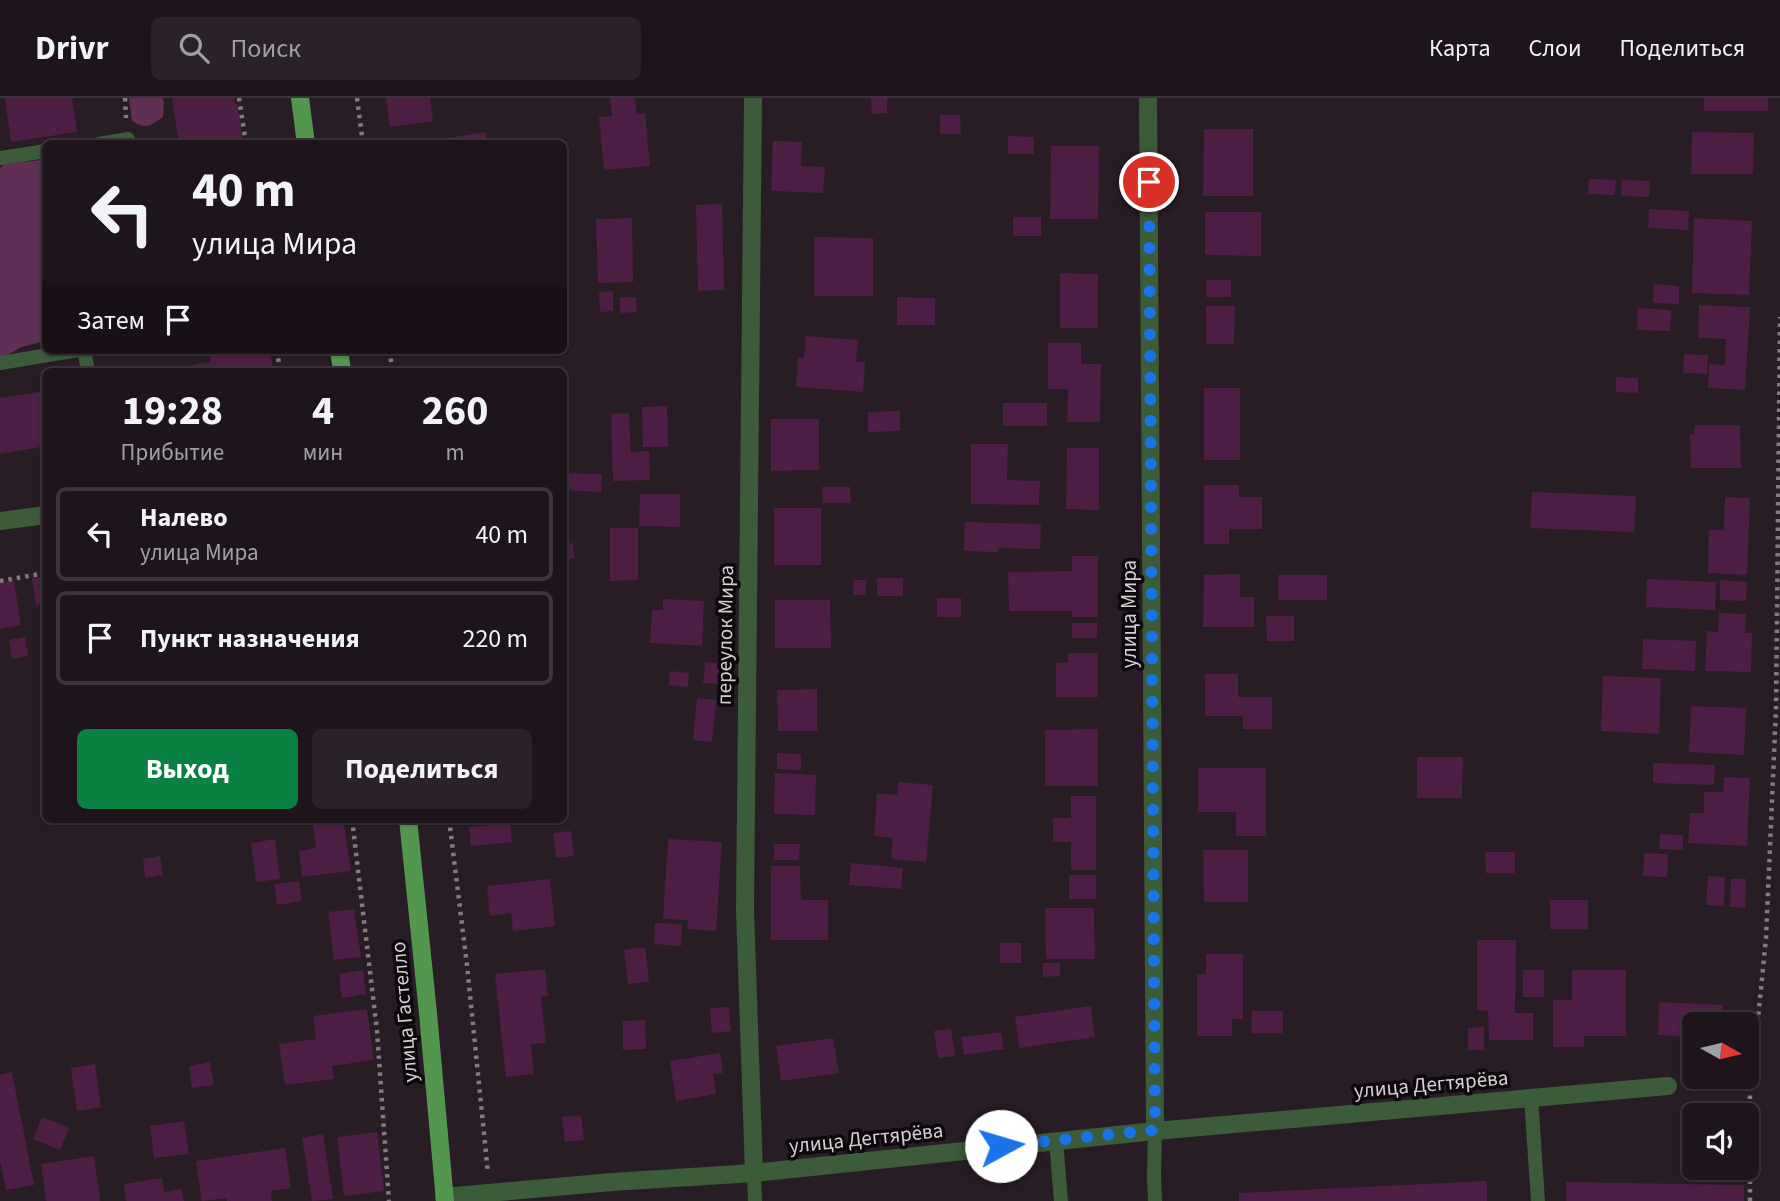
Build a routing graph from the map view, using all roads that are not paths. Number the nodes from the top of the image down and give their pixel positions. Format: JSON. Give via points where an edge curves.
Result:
{"nodes":[{"id":1,"x":300,"y":98,"type":"edge"},
{"id":2,"x":753,"y":98,"type":"edge"},
{"id":3,"x":1148,"y":98,"type":"edge"},
{"id":4,"x":305,"y":140,"type":"edge"},
{"id":5,"x":42,"y":152,"type":"edge"},
{"id":6,"x":0,"y":158,"type":"edge"},
{"id":7,"x":54,"y":354,"type":"edge"},
{"id":8,"x":0,"y":363,"type":"edge"},
{"id":9,"x":42,"y":516,"type":"edge"},
{"id":10,"x":0,"y":522,"type":"edge"},
{"id":11,"x":408,"y":823,"type":"edge"},
{"id":12,"x":1668,"y":1086,"type":"dead end"},
{"id":13,"x":1531,"y":1098,"type":"junction"},
{"id":14,"x":1155,"y":1130,"type":"junction"},
{"id":15,"x":1056,"y":1140,"type":"junction"},
{"id":16,"x":754,"y":1173,"type":"junction"},
{"id":17,"x":444,"y":1199,"type":"edge"},
{"id":18,"x":755,"y":1201,"type":"edge"},
{"id":19,"x":1061,"y":1201,"type":"edge"},
{"id":20,"x":1155,"y":1201,"type":"edge"},
{"id":21,"x":1538,"y":1201,"type":"edge"}],
"edges":[{"from":1,"to":4,"type":"main road"},
{"from":2,"to":16,"type":"street","name":"переулок Мира","via":[[745,909]]},
{"from":3,"to":14,"type":"street","name":"улица Мира"},
{"from":5,"to":6,"type":"lane"},
{"from":7,"to":8,"type":"lane"},
{"from":9,"to":10,"type":"street"},
{"from":11,"to":17,"type":"main road","name":"улица Гастелло"},
{"from":12,"to":13,"type":"street","name":"улица Дегтярёва"},
{"from":13,"to":14,"type":"street","name":"улица Дегтярёва"},
{"from":13,"to":21,"type":"lane"},
{"from":14,"to":15,"type":"street","name":"улица Дегтярёва"},
{"from":14,"to":20,"type":"lane"},
{"from":15,"to":16,"type":"street","name":"улица Дегтярёва"},
{"from":15,"to":19,"type":"lane"},
{"from":16,"to":17,"type":"street","name":"улица Дегтярёва"},
{"from":16,"to":18,"type":"lane"}]}
